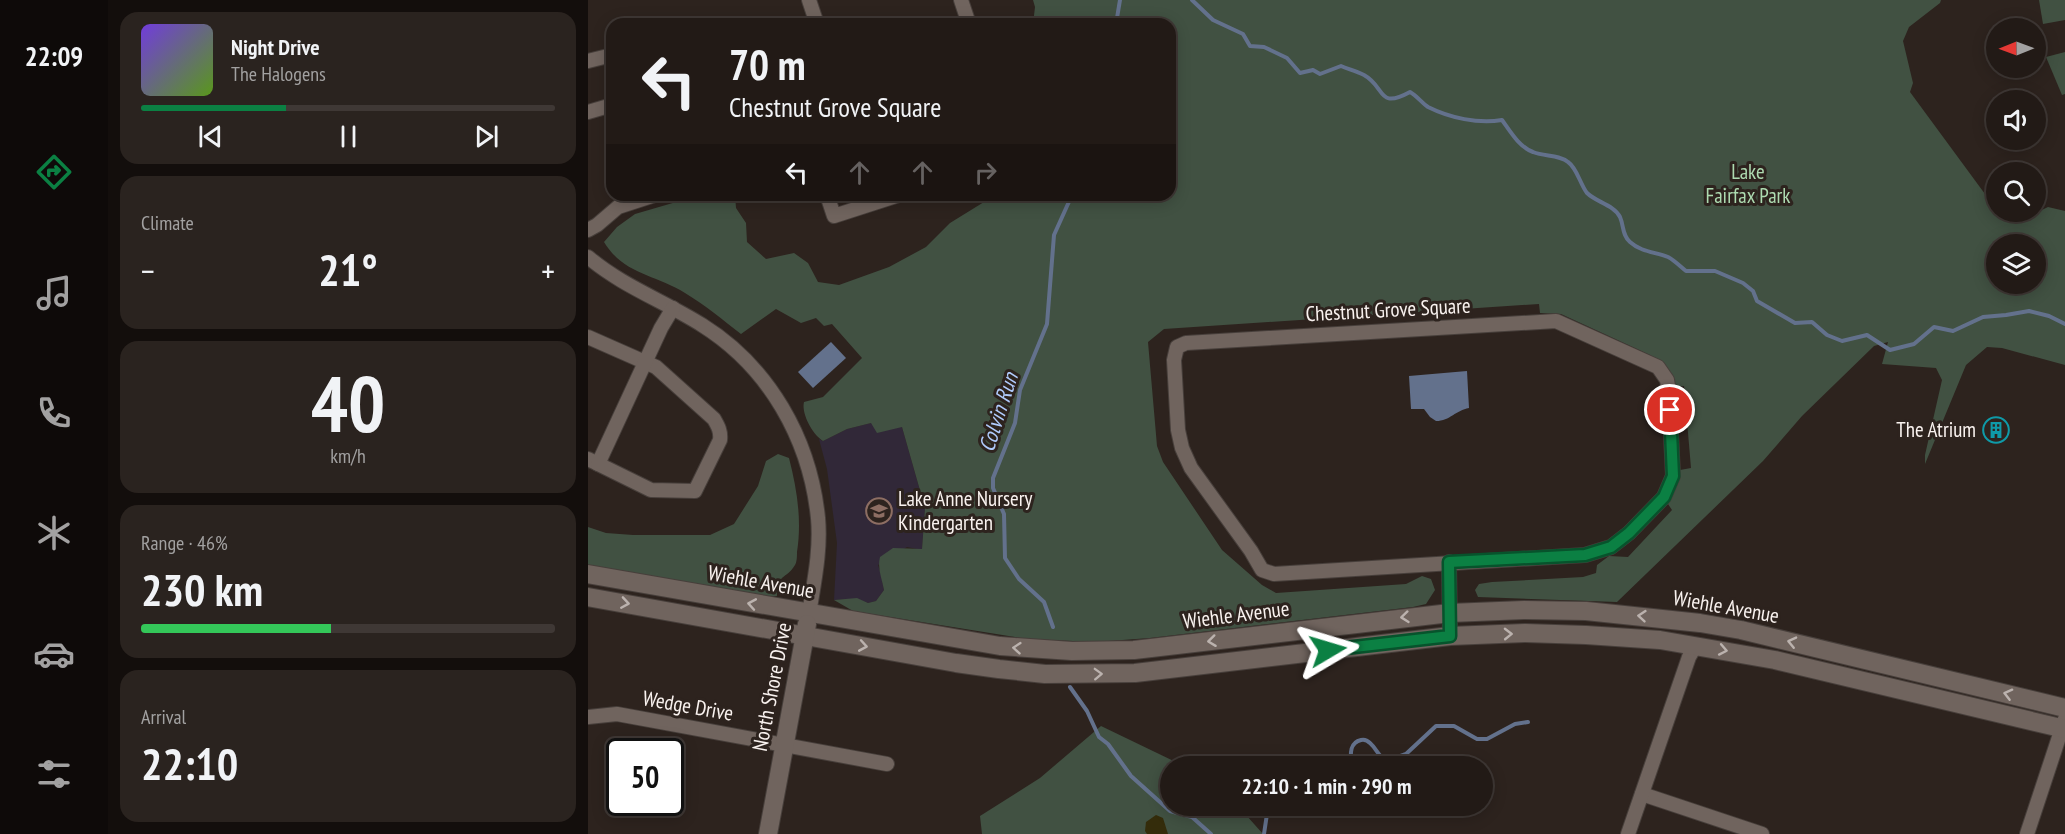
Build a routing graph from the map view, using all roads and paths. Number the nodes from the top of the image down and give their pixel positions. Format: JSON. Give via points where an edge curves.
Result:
{"nodes":[{"id":1,"x":809,"y":0,"type":"edge"},
{"id":2,"x":961,"y":0,"type":"edge"},
{"id":3,"x":815,"y":18,"type":"edge"},
{"id":4,"x":967,"y":18,"type":"edge"},
{"id":5,"x":606,"y":56,"type":"edge"},
{"id":6,"x":588,"y":61,"type":"edge"},
{"id":7,"x":606,"y":107,"type":"edge"},
{"id":8,"x":588,"y":112,"type":"edge"},
{"id":9,"x":636,"y":201,"type":"edge"},
{"id":10,"x":829,"y":201,"type":"edge"},
{"id":11,"x":880,"y":201,"type":"edge"},
{"id":12,"x":588,"y":230,"type":"edge"},
{"id":13,"x":588,"y":257,"type":"edge"},
{"id":14,"x":673,"y":308,"type":"junction"},
{"id":15,"x":588,"y":337,"type":"edge"},
{"id":16,"x":645,"y":362,"type":"junction"},
{"id":17,"x":593,"y":461,"type":"edge"},
{"id":18,"x":1449,"y":562,"type":"junction"},
{"id":19,"x":588,"y":574,"type":"edge"},
{"id":20,"x":588,"y":597,"type":"edge"},
{"id":21,"x":1450,"y":613,"type":"junction"},
{"id":22,"x":809,"y":614,"type":"junction"},
{"id":23,"x":805,"y":636,"type":"junction"},
{"id":24,"x":1450,"y":636,"type":"junction"},
{"id":25,"x":1696,"y":645,"type":"junction"},
{"id":26,"x":2065,"y":708,"type":"edge"},
{"id":27,"x":588,"y":717,"type":"edge"},
{"id":28,"x":2064,"y":725,"type":"edge"},
{"id":29,"x":784,"y":745,"type":"junction"},
{"id":30,"x":887,"y":764,"type":"dead end"},
{"id":31,"x":1642,"y":794,"type":"junction"},
{"id":32,"x":768,"y":834,"type":"edge"},
{"id":33,"x":1628,"y":834,"type":"edge"},
{"id":34,"x":1762,"y":834,"type":"edge"},
{"id":35,"x":2027,"y":834,"type":"edge"}],
"edges":[{"from":1,"to":3,"type":"street"},
{"from":2,"to":4,"type":"street"},
{"from":5,"to":6,"type":"street"},
{"from":7,"to":8,"type":"street"},
{"from":9,"to":12,"type":"street","via":[[618,207]]},
{"from":10,"to":11,"type":"street","via":[[834,216]]},
{"from":13,"to":14,"type":"street","name":"North Shore Drive","via":[[613,276]]},
{"from":14,"to":16,"type":"street"},
{"from":14,"to":22,"type":"street","name":"North Shore Drive","via":[[716,334],[745,359],[775,396],[795,433],[809,469],[818,519],[817,564]]},
{"from":15,"to":16,"type":"street"},
{"from":16,"to":17,"type":"street"},
{"from":16,"to":17,"type":"street","via":[[656,367],[720,428],[720,440],[695,491],[651,490]]},
{"from":18,"to":18,"type":"street","name":"Chestnut Grove Square","via":[[1585,555],[1611,547],[1629,533],[1664,497],[1673,476],[1669,392],[1658,368],[1556,321],[1186,343],[1177,347],[1175,389],[1182,448],[1191,468],[1262,570],[1281,574]]},
{"from":18,"to":21,"type":"street"},
{"from":22,"to":19,"type":"main road","name":"Wiehle Avenue","one_way":true},
{"from":20,"to":23,"type":"main road","name":"Wiehle Avenue","one_way":true},
{"from":21,"to":22,"type":"main road","name":"Wiehle Avenue","one_way":true,"via":[[1169,646],[1088,651],[1000,646]]},
{"from":21,"to":24,"type":"street"},
{"from":26,"to":21,"type":"main road","name":"Wiehle Avenue","one_way":true,"via":[[1700,623],[1586,611]]},
{"from":22,"to":23,"type":"main road","name":"North Shore Drive"},
{"from":23,"to":24,"type":"main road","name":"Wiehle Avenue","one_way":true,"via":[[999,669],[1089,675]]},
{"from":23,"to":29,"type":"main road","name":"North Shore Drive"},
{"from":24,"to":25,"type":"main road","name":"Wiehle Avenue","one_way":true,"via":[[1586,634]]},
{"from":25,"to":28,"type":"main road","name":"Wiehle Avenue","one_way":true},
{"from":25,"to":31,"type":"street"},
{"from":27,"to":29,"type":"street","name":"Wedge Drive","via":[[617,714]]},
{"from":28,"to":35,"type":"street"},
{"from":29,"to":30,"type":"street","name":"Wedge Drive"},
{"from":29,"to":32,"type":"main road","name":"North Shore Drive"},
{"from":31,"to":33,"type":"street"},
{"from":31,"to":34,"type":"street"}]}
